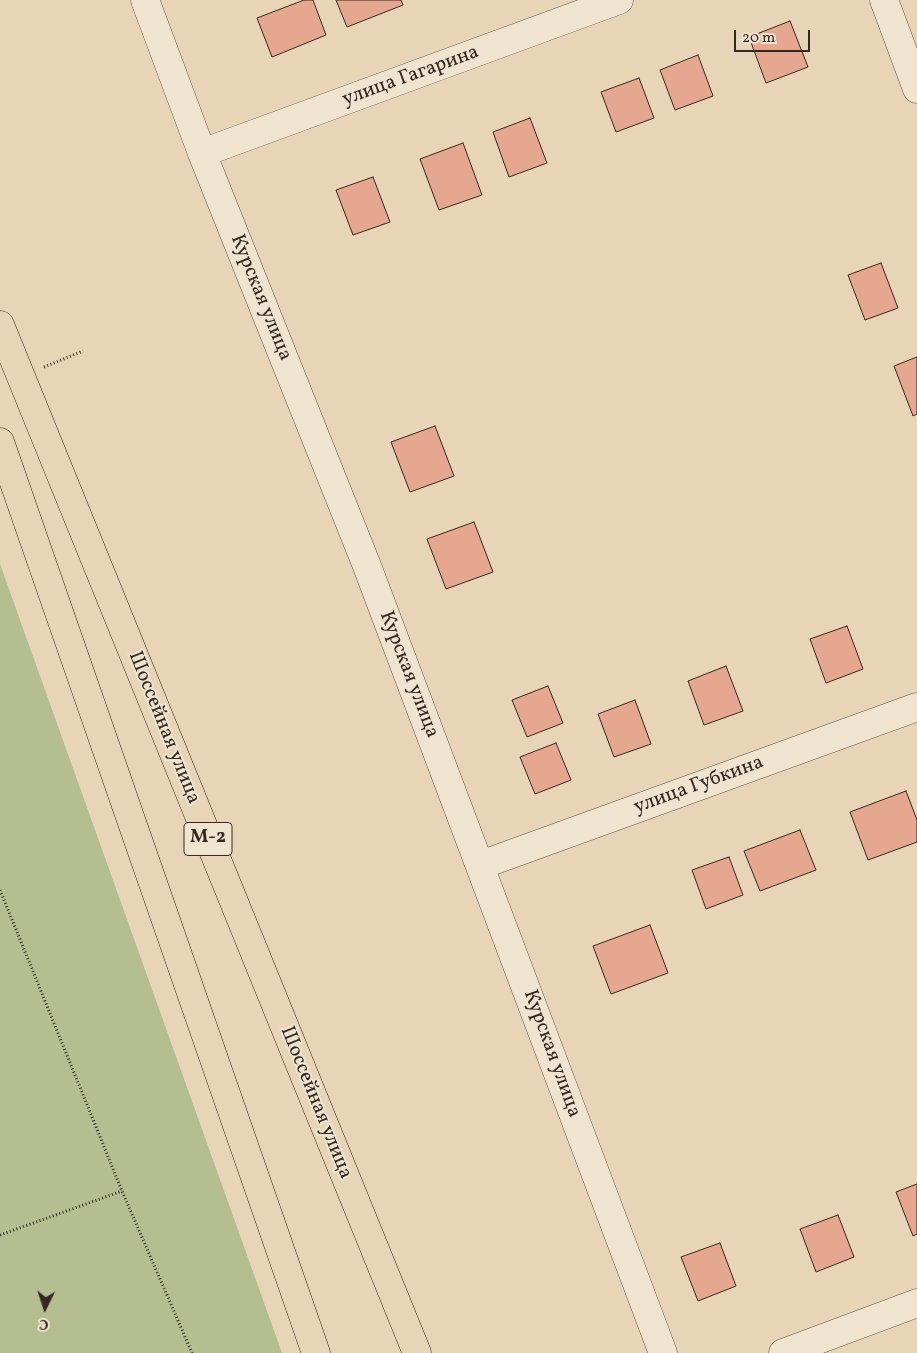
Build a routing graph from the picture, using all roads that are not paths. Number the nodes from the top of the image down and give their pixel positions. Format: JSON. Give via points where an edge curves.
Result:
{"nodes":[{"id":1,"x":145,"y":0,"type":"edge"},
{"id":2,"x":619,"y":0,"type":"edge"},
{"id":3,"x":884,"y":0,"type":"edge"},
{"id":4,"x":917,"y":89,"type":"edge"},
{"id":5,"x":202,"y":153,"type":"junction"},
{"id":6,"x":0,"y":325,"type":"edge"},
{"id":7,"x":0,"y":442,"type":"edge"},
{"id":8,"x":917,"y":707,"type":"edge"},
{"id":9,"x":481,"y":865,"type":"junction"},
{"id":10,"x":917,"y":1303,"type":"edge"},
{"id":11,"x":316,"y":1353,"type":"edge"},
{"id":12,"x":417,"y":1353,"type":"edge"},
{"id":13,"x":663,"y":1353,"type":"edge"},
{"id":14,"x":783,"y":1353,"type":"edge"}],
"edges":[{"from":1,"to":5,"type":"street","name":"Курская улица"},
{"from":2,"to":5,"type":"street","name":"улица Гагарина"},
{"from":3,"to":4,"type":"street"},
{"from":5,"to":9,"type":"street","name":"Курская улица"},
{"from":6,"to":12,"type":"highway","name":"Шоссейная улица","number":"М-2"},
{"from":7,"to":11,"type":"highway"},
{"from":8,"to":9,"type":"street","name":"улица Губкина"},
{"from":9,"to":13,"type":"street","name":"Курская улица"},
{"from":10,"to":14,"type":"street"}]}
